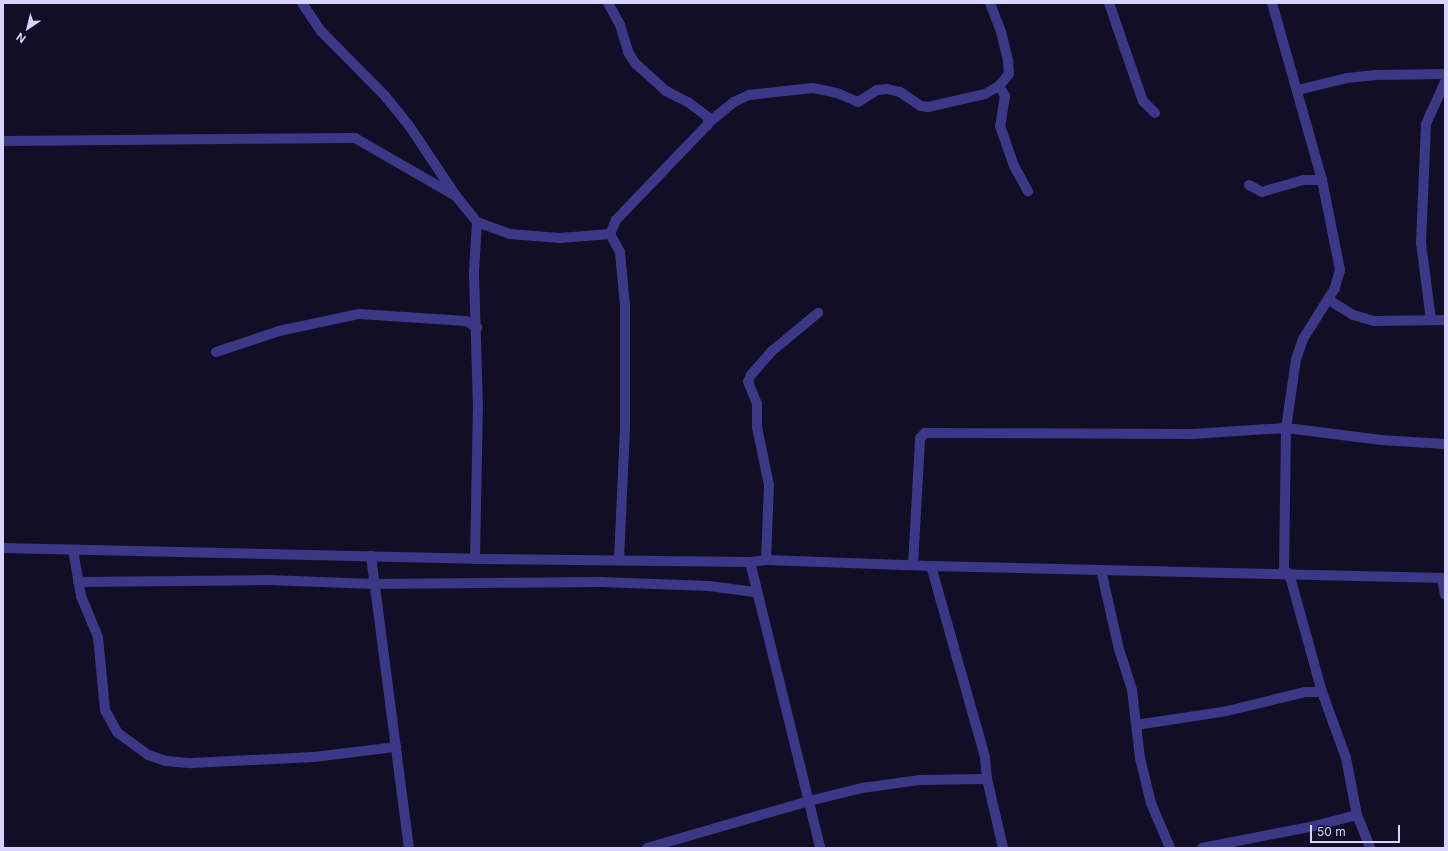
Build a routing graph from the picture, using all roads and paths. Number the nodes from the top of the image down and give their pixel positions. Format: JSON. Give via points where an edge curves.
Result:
{"nodes":[{"id":1,"x":302,"y":3,"type":"edge"},
{"id":2,"x":608,"y":3,"type":"edge"},
{"id":3,"x":990,"y":3,"type":"edge"},
{"id":4,"x":1109,"y":3,"type":"edge"},
{"id":5,"x":1272,"y":3,"type":"edge"},
{"id":6,"x":1445,"y":74,"type":"edge"},
{"id":7,"x":1445,"y":82,"type":"edge"},
{"id":8,"x":999,"y":86,"type":"junction"},
{"id":9,"x":1298,"y":90,"type":"junction"},
{"id":10,"x":1155,"y":113,"type":"dead end"},
{"id":11,"x":707,"y":126,"type":"junction"},
{"id":12,"x":3,"y":141,"type":"edge"},
{"id":13,"x":1322,"y":180,"type":"junction"},
{"id":14,"x":1249,"y":185,"type":"dead end"},
{"id":15,"x":1028,"y":191,"type":"dead end"},
{"id":16,"x":456,"y":196,"type":"junction"},
{"id":17,"x":477,"y":222,"type":"junction"},
{"id":18,"x":610,"y":234,"type":"junction"},
{"id":19,"x":1329,"y":300,"type":"junction"},
{"id":20,"x":818,"y":313,"type":"dead end"},
{"id":21,"x":1431,"y":320,"type":"junction"},
{"id":22,"x":1445,"y":320,"type":"edge"},
{"id":23,"x":477,"y":327,"type":"junction"},
{"id":24,"x":216,"y":352,"type":"dead end"},
{"id":25,"x":1286,"y":428,"type":"junction"},
{"id":26,"x":1445,"y":444,"type":"edge"},
{"id":27,"x":3,"y":548,"type":"edge"},
{"id":28,"x":73,"y":550,"type":"junction"},
{"id":29,"x":371,"y":556,"type":"junction"},
{"id":30,"x":475,"y":559,"type":"junction"},
{"id":31,"x":619,"y":560,"type":"junction"},
{"id":32,"x":766,"y":560,"type":"junction"},
{"id":33,"x":750,"y":562,"type":"junction"},
{"id":34,"x":913,"y":565,"type":"junction"},
{"id":35,"x":930,"y":566,"type":"junction"},
{"id":36,"x":1101,"y":570,"type":"junction"},
{"id":37,"x":1286,"y":573,"type":"junction"},
{"id":38,"x":1444,"y":578,"type":"edge"},
{"id":39,"x":78,"y":582,"type":"junction"},
{"id":40,"x":374,"y":584,"type":"junction"},
{"id":41,"x":756,"y":592,"type":"junction"},
{"id":42,"x":1445,"y":595,"type":"edge"},
{"id":43,"x":1322,"y":692,"type":"junction"},
{"id":44,"x":1136,"y":726,"type":"junction"},
{"id":45,"x":396,"y":747,"type":"junction"},
{"id":46,"x":987,"y":779,"type":"junction"},
{"id":47,"x":809,"y":801,"type":"junction"},
{"id":48,"x":1357,"y":815,"type":"junction"},
{"id":49,"x":409,"y":848,"type":"edge"},
{"id":50,"x":647,"y":848,"type":"edge"},
{"id":51,"x":820,"y":848,"type":"edge"},
{"id":52,"x":1003,"y":848,"type":"edge"},
{"id":53,"x":1170,"y":848,"type":"edge"},
{"id":54,"x":1202,"y":848,"type":"edge"},
{"id":55,"x":1370,"y":848,"type":"edge"}],
"edges":[{"from":1,"to":16,"type":"street","via":[[321,31],[408,124]]},
{"from":2,"to":11,"type":"street","via":[[620,25],[628,52],[635,62],[666,91],[688,102],[708,118]]},
{"from":3,"to":8,"type":"street","via":[[1008,61],[1009,74]]},
{"from":4,"to":10,"type":"street","via":[[1143,102]]},
{"from":5,"to":9,"type":"street"},
{"from":6,"to":9,"type":"street","via":[[1374,75],[1347,78]]},
{"from":7,"to":21,"type":"street","via":[[1426,124],[1421,243]]},
{"from":8,"to":11,"type":"street","via":[[985,94],[928,107],[921,106],[900,92],[887,88],[877,90],[858,102],[837,93],[813,88],[757,94],[734,102]]},
{"from":8,"to":15,"type":"street","via":[[1005,96],[1000,126],[1014,166]]},
{"from":9,"to":13,"type":"street"},
{"from":11,"to":18,"type":"street","via":[[625,210]]},
{"from":12,"to":16,"type":"street","via":[[355,138]]},
{"from":13,"to":14,"type":"street","via":[[1303,180],[1262,192]]},
{"from":13,"to":19,"type":"street","via":[[1340,270],[1339,279]]},
{"from":16,"to":17,"type":"street"},
{"from":17,"to":18,"type":"street","via":[[510,234],[560,238]]},
{"from":17,"to":23,"type":"street","via":[[474,271]]},
{"from":18,"to":31,"type":"street","via":[[620,252],[625,306],[625,429]]},
{"from":19,"to":21,"type":"street","via":[[1363,319]]},
{"from":19,"to":25,"type":"street","via":[[1302,339],[1296,359]]},
{"from":20,"to":32,"type":"street","via":[[772,350],[748,382],[757,404],[757,427],[769,485]]},
{"from":21,"to":22,"type":"street"},
{"from":23,"to":24,"type":"street","via":[[466,321],[359,314],[279,331]]},
{"from":23,"to":30,"type":"street"},
{"from":25,"to":26,"type":"street","via":[[1381,440]]},
{"from":25,"to":34,"type":"street","via":[[1200,434],[925,433],[920,438]]},
{"from":25,"to":37,"type":"street"},
{"from":27,"to":28,"type":"street"},
{"from":28,"to":29,"type":"street"},
{"from":28,"to":39,"type":"street"},
{"from":29,"to":30,"type":"street"},
{"from":29,"to":40,"type":"street"},
{"from":30,"to":31,"type":"street"},
{"from":31,"to":33,"type":"street"},
{"from":32,"to":33,"type":"street"},
{"from":32,"to":34,"type":"street"},
{"from":33,"to":41,"type":"street"},
{"from":34,"to":35,"type":"street"},
{"from":35,"to":36,"type":"street"},
{"from":35,"to":46,"type":"street","via":[[985,757]]},
{"from":36,"to":37,"type":"street"},
{"from":36,"to":44,"type":"street","via":[[1119,649],[1132,690]]},
{"from":37,"to":38,"type":"street"},
{"from":37,"to":43,"type":"street"},
{"from":38,"to":42,"type":"street"},
{"from":39,"to":40,"type":"street","via":[[268,580]]},
{"from":39,"to":45,"type":"street","via":[[98,637],[108,716],[118,733],[148,755],[166,761],[191,763],[314,757]]},
{"from":40,"to":41,"type":"street","via":[[601,582],[709,586]]},
{"from":40,"to":45,"type":"street"},
{"from":41,"to":47,"type":"street"},
{"from":43,"to":44,"type":"street","via":[[1306,692],[1227,711]]},
{"from":43,"to":48,"type":"street","via":[[1346,758]]},
{"from":44,"to":53,"type":"street","via":[[1140,758],[1151,803]]},
{"from":45,"to":49,"type":"street"},
{"from":46,"to":47,"type":"street","via":[[920,780],[862,788]]},
{"from":46,"to":52,"type":"street"},
{"from":47,"to":50,"type":"street"},
{"from":47,"to":51,"type":"street"},
{"from":48,"to":54,"type":"street"},
{"from":48,"to":55,"type":"street"}]}
